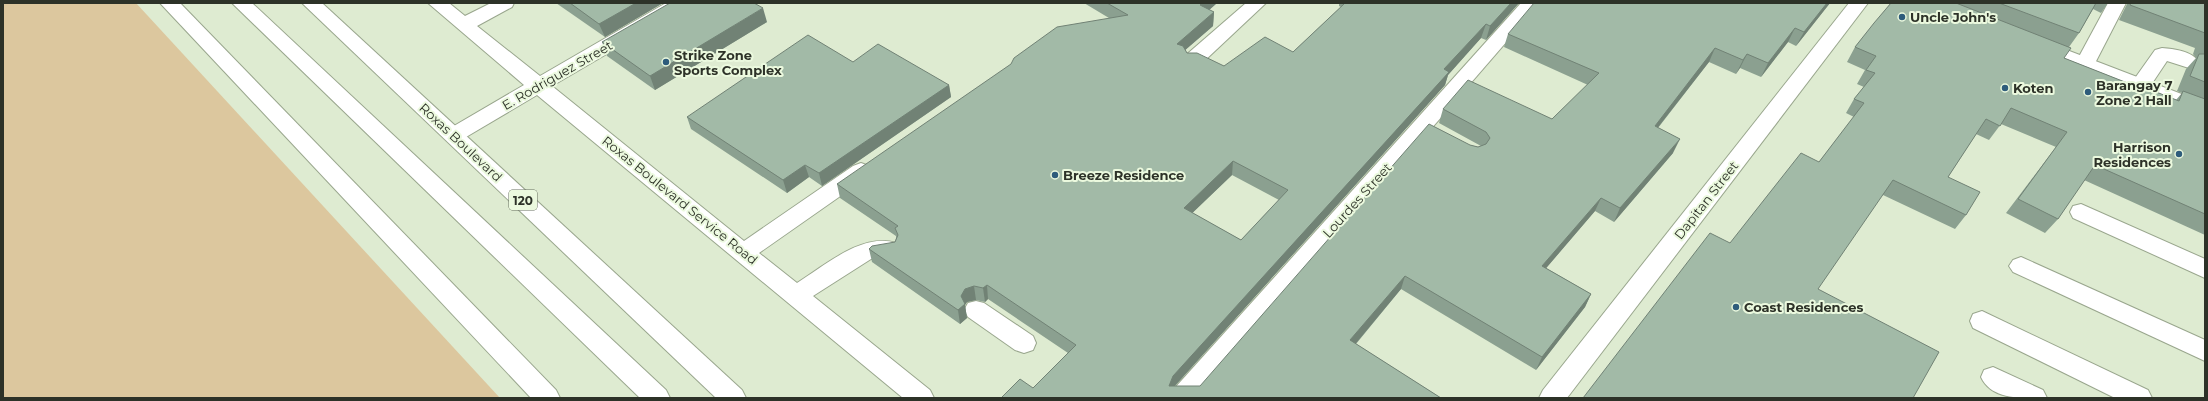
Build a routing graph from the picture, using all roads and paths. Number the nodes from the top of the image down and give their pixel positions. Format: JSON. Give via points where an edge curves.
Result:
{"nodes":[{"id":1,"x":169,"y":3,"type":"edge"},
{"id":2,"x":241,"y":3,"type":"edge"},
{"id":3,"x":311,"y":3,"type":"edge"},
{"id":4,"x":437,"y":3,"type":"edge"},
{"id":5,"x":505,"y":3,"type":"edge"},
{"id":6,"x":680,"y":3,"type":"edge"},
{"id":7,"x":1257,"y":3,"type":"edge"},
{"id":8,"x":1531,"y":3,"type":"edge"},
{"id":9,"x":1859,"y":3,"type":"edge"},
{"id":10,"x":2117,"y":3,"type":"edge"},
{"id":11,"x":465,"y":24,"type":"junction"},
{"id":12,"x":2019,"y":38,"type":"edge"},
{"id":13,"x":1193,"y":60,"type":"edge"},
{"id":14,"x":2189,"y":62,"type":"dead end"},
{"id":15,"x":2085,"y":64,"type":"junction"},
{"id":16,"x":540,"y":85,"type":"junction"},
{"id":17,"x":2140,"y":86,"type":"junction"},
{"id":18,"x":2205,"y":111,"type":"edge"},
{"id":19,"x":454,"y":135,"type":"junction"},
{"id":20,"x":880,"y":158,"type":"edge"},
{"id":21,"x":2081,"y":212,"type":"dead end"},
{"id":22,"x":888,"y":249,"type":"edge"},
{"id":23,"x":744,"y":252,"type":"junction"},
{"id":24,"x":2021,"y":266,"type":"dead end"},
{"id":25,"x":2205,"y":269,"type":"edge"},
{"id":26,"x":796,"y":295,"type":"junction"},
{"id":27,"x":976,"y":310,"type":"dead end"},
{"id":28,"x":1982,"y":321,"type":"dead end"},
{"id":29,"x":1024,"y":343,"type":"dead end"},
{"id":30,"x":2205,"y":351,"type":"edge"},
{"id":31,"x":1993,"y":377,"type":"dead end"},
{"id":32,"x":547,"y":398,"type":"edge"},
{"id":33,"x":657,"y":398,"type":"edge"},
{"id":34,"x":733,"y":398,"type":"edge"},
{"id":35,"x":921,"y":398,"type":"edge"},
{"id":36,"x":1182,"y":398,"type":"edge"},
{"id":37,"x":1552,"y":398,"type":"edge"},
{"id":38,"x":2034,"y":398,"type":"edge"},
{"id":39,"x":2139,"y":398,"type":"edge"}],
"edges":[{"from":1,"to":32,"type":"main road"},
{"from":2,"to":33,"type":"main road"},
{"from":3,"to":19,"type":"main road","name":"Roxas Boulevard","number":"120"},
{"from":4,"to":11,"type":"main road","name":"Roxas Boulevard Service Road"},
{"from":5,"to":11,"type":"main road"},
{"from":6,"to":16,"type":"main road","name":"E. Rodriguez Street"},
{"from":7,"to":13,"type":"main road"},
{"from":8,"to":36,"type":"main road","name":"Lourdes Street","via":[[1433,130]]},
{"from":9,"to":37,"type":"main road","name":"Dapitan Street"},
{"from":10,"to":15,"type":"main road"},
{"from":11,"to":16,"type":"main road","name":"Roxas Boulevard Service Road"},
{"from":12,"to":15,"type":"main road"},
{"from":14,"to":17,"type":"main road","via":[[2162,54]]},
{"from":15,"to":17,"type":"main road"},
{"from":16,"to":19,"type":"main road","name":"E. Rodriguez Street"},
{"from":16,"to":23,"type":"main road","name":"Roxas Boulevard Service Road"},
{"from":17,"to":18,"type":"main road"},
{"from":19,"to":34,"type":"main road","name":"Roxas Boulevard","number":"120"},
{"from":20,"to":23,"type":"main road"},
{"from":21,"to":25,"type":"main road"},
{"from":22,"to":26,"type":"main road","via":[[878,248],[865,252]]},
{"from":23,"to":26,"type":"main road","name":"Roxas Boulevard Service Road"},
{"from":24,"to":30,"type":"main road"},
{"from":26,"to":35,"type":"main road","name":"Roxas Boulevard Service Road"},
{"from":27,"to":29,"type":"main road"},
{"from":28,"to":39,"type":"main road"},
{"from":31,"to":38,"type":"main road"}]}
